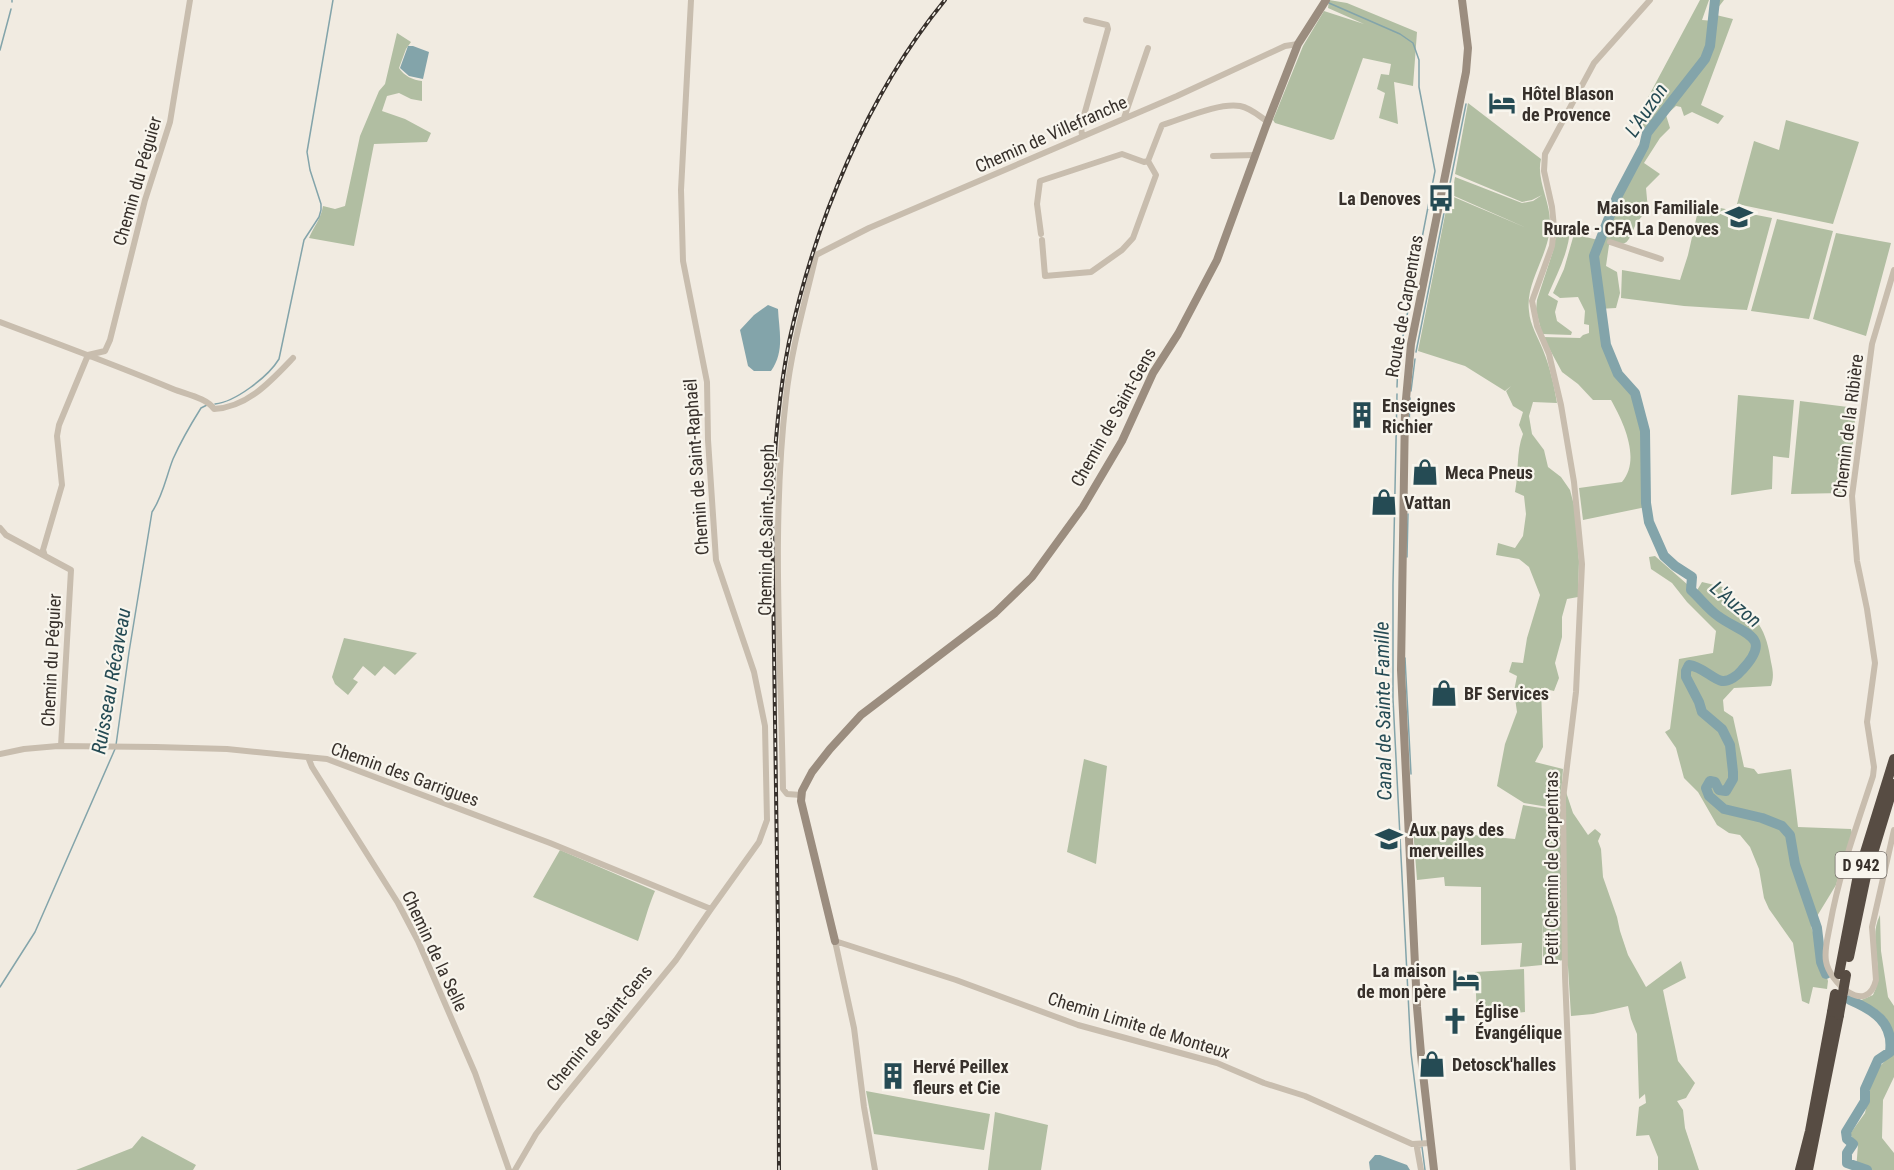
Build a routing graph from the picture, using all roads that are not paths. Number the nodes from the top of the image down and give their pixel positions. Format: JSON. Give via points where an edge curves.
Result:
{"nodes":[{"id":1,"x":190,"y":0,"type":"edge"},
{"id":2,"x":691,"y":0,"type":"edge"},
{"id":3,"x":1326,"y":0,"type":"edge"},
{"id":4,"x":1462,"y":0,"type":"edge"},
{"id":5,"x":1650,"y":0,"type":"edge"},
{"id":6,"x":1086,"y":20,"type":"dead end"},
{"id":7,"x":1298,"y":44,"type":"junction"},
{"id":8,"x":1148,"y":48,"type":"dead end"},
{"id":9,"x":1124,"y":118,"type":"junction"},
{"id":10,"x":1268,"y":122,"type":"junction"},
{"id":11,"x":1082,"y":136,"type":"junction"},
{"id":12,"x":1256,"y":154,"type":"junction"},
{"id":13,"x":1213,"y":156,"type":"dead end"},
{"id":14,"x":1148,"y":161,"type":"junction"},
{"id":15,"x":1610,"y":242,"type":"dead end"},
{"id":16,"x":816,"y":255,"type":"joint"},
{"id":17,"x":1661,"y":259,"type":"dead end"},
{"id":18,"x":1894,"y":270,"type":"edge"},
{"id":19,"x":0,"y":322,"type":"edge"},
{"id":20,"x":88,"y":355,"type":"junction"},
{"id":21,"x":293,"y":358,"type":"dead end"},
{"id":22,"x":0,"y":528,"type":"edge"},
{"id":23,"x":3,"y":536,"type":"edge"},
{"id":24,"x":45,"y":556,"type":"junction"},
{"id":25,"x":61,"y":746,"type":"junction"},
{"id":26,"x":0,"y":753,"type":"edge"},
{"id":27,"x":308,"y":757,"type":"junction"},
{"id":28,"x":1894,"y":759,"type":"edge"},
{"id":29,"x":1894,"y":784,"type":"edge"},
{"id":30,"x":801,"y":795,"type":"junction"},
{"id":31,"x":1894,"y":830,"type":"edge"},
{"id":32,"x":711,"y":909,"type":"junction"},
{"id":33,"x":835,"y":941,"type":"junction"},
{"id":34,"x":1843,"y":974,"type":"junction"},
{"id":35,"x":1835,"y":1013,"type":"junction"},
{"id":36,"x":1431,"y":1143,"type":"junction"},
{"id":37,"x":1419,"y":1144,"type":"junction"},
{"id":38,"x":509,"y":1170,"type":"edge"},
{"id":39,"x":515,"y":1170,"type":"edge"},
{"id":40,"x":875,"y":1170,"type":"edge"},
{"id":41,"x":1421,"y":1170,"type":"edge"},
{"id":42,"x":1434,"y":1170,"type":"edge"},
{"id":43,"x":1573,"y":1170,"type":"edge"},
{"id":44,"x":1800,"y":1170,"type":"edge"},
{"id":45,"x":1808,"y":1170,"type":"edge"}],
"edges":[{"from":1,"to":20,"type":"street","name":"Chemin du Péguier","via":[[170,122],[145,200],[110,340],[105,351]]},
{"from":2,"to":32,"type":"street","name":"Chemin de Saint-Raphaël","via":[[681,190],[683,261],[707,382],[716,560],[754,672],[765,726],[768,794],[767,820],[759,842]]},
{"from":3,"to":7,"type":"main road","name":"Chemin de Saint-Gens"},
{"from":4,"to":36,"type":"main road","name":"Route de Carpentras","via":[[1468,48],[1466,72],[1411,344],[1405,410],[1401,670],[1417,1007]]},
{"from":5,"to":43,"type":"street","name":"Petit Chemin de Carpentras","via":[[1594,63],[1545,154],[1544,171],[1554,227],[1552,246],[1532,301],[1561,405],[1582,564],[1576,692],[1563,799]]},
{"from":6,"to":11,"type":"street","via":[[1107,25],[1108,29],[1081,126]]},
{"from":7,"to":9,"type":"street","name":"Chemin de Villefranche","via":[[1285,46]]},
{"from":7,"to":10,"type":"main road","name":"Chemin de Saint-Gens"},
{"from":8,"to":9,"type":"street"},
{"from":9,"to":11,"type":"street","name":"Chemin de Villefranche"},
{"from":10,"to":12,"type":"main road","name":"Chemin de Saint-Gens"},
{"from":10,"to":14,"type":"street","via":[[1237,105],[1162,125]]},
{"from":11,"to":16,"type":"street","name":"Chemin de Villefranche","via":[[869,228]]},
{"from":12,"to":13,"type":"street"},
{"from":12,"to":30,"type":"main road","name":"Chemin de Saint-Gens","via":[[1217,260],[1153,373],[1122,441],[1063,537],[1032,577],[995,613],[861,715],[818,764]]},
{"from":14,"to":14,"type":"street","via":[[1122,154],[1040,181],[1037,204],[1045,276],[1091,272],[1133,238],[1156,175]]},
{"from":15,"to":17,"type":"street"},
{"from":16,"to":30,"type":"street","name":"Chemin de Saint-Joseph","via":[[786,395],[780,470],[777,585],[783,789],[787,794]]},
{"from":18,"to":31,"type":"street","name":"Chemin de la Ribière","via":[[1872,344],[1852,496],[1857,561],[1875,663],[1867,722],[1873,776],[1836,888],[1826,960],[1839,984],[1860,997],[1870,993],[1876,980],[1872,927]]},
{"from":19,"to":20,"type":"street"},
{"from":20,"to":21,"type":"street","via":[[201,400],[214,409],[233,406],[253,396]]},
{"from":20,"to":24,"type":"street","via":[[59,425],[62,485]]},
{"from":22,"to":23,"type":"street","name":"Chemin du Péguier"},
{"from":23,"to":24,"type":"street","name":"Chemin du Péguier"},
{"from":24,"to":25,"type":"street","name":"Chemin du Péguier","via":[[65,565],[71,574]]},
{"from":25,"to":26,"type":"street","name":"Chemin des Garrigues"},
{"from":25,"to":27,"type":"street","name":"Chemin des Garrigues","via":[[227,748]]},
{"from":27,"to":32,"type":"street","name":"Chemin des Garrigues","via":[[327,759],[550,843]]},
{"from":27,"to":38,"type":"street","name":"Chemin de la Selle","via":[[418,941],[475,1073]]},
{"from":28,"to":34,"type":"highway","number":"D 942","via":[[1858,875]]},
{"from":29,"to":34,"type":"highway","number":"D 942","via":[[1866,876]]},
{"from":30,"to":33,"type":"main road"},
{"from":32,"to":39,"type":"street","name":"Chemin de Saint-Gens","via":[[676,960],[536,1134]]},
{"from":33,"to":37,"type":"street","name":"Chemin Limite de Monteux","via":[[1078,1025],[1217,1063]]},
{"from":33,"to":40,"type":"street","via":[[854,1028]]},
{"from":34,"to":35,"type":"highway","number":"D 942","bridge":true},
{"from":35,"to":44,"type":"highway","number":"D 942"},
{"from":35,"to":45,"type":"highway","number":"D 942"},
{"from":36,"to":37,"type":"street","name":"Chemin Limite de Monteux"},
{"from":36,"to":42,"type":"main road","name":"Route de Carpentras"},
{"from":37,"to":41,"type":"street"}]}
